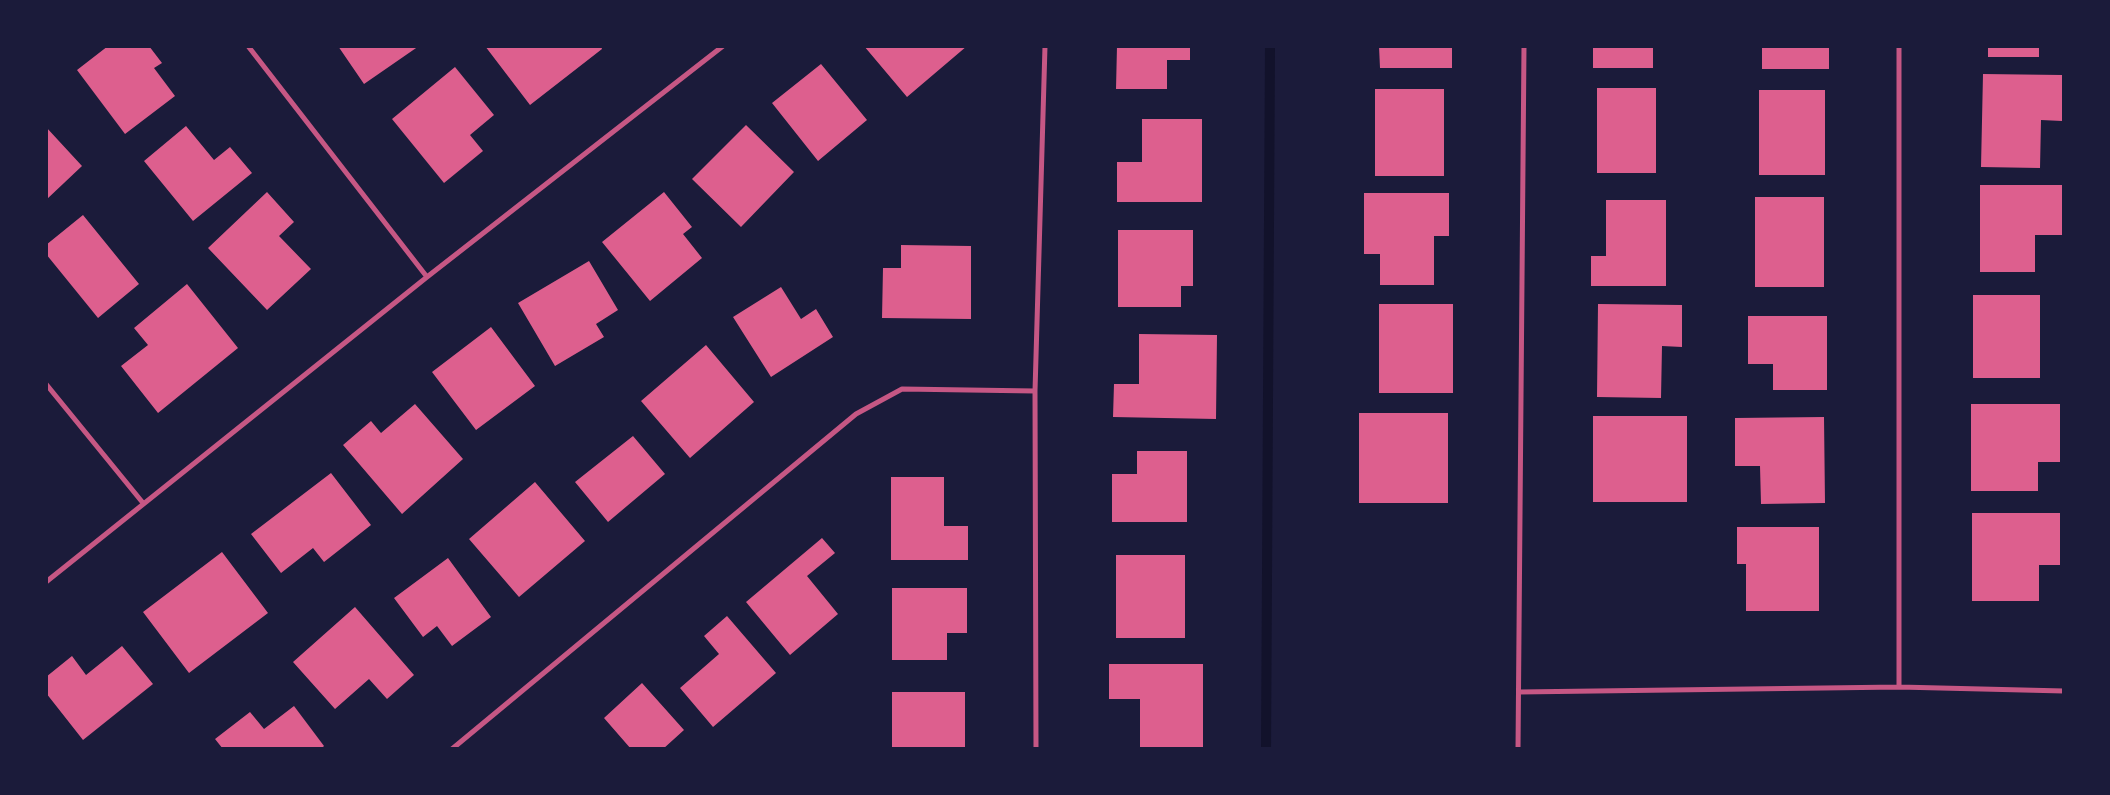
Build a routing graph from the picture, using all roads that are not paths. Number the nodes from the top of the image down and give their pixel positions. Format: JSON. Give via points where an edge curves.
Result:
{"nodes":[{"id":1,"x":248,"y":46,"type":"edge"},
{"id":2,"x":723,"y":46,"type":"edge"},
{"id":3,"x":1045,"y":46,"type":"edge"},
{"id":4,"x":1524,"y":46,"type":"edge"},
{"id":5,"x":1899,"y":46,"type":"edge"},
{"id":6,"x":428,"y":277,"type":"junction"},
{"id":7,"x":46,"y":384,"type":"edge"},
{"id":8,"x":1035,"y":391,"type":"junction"},
{"id":9,"x":143,"y":504,"type":"junction"},
{"id":10,"x":46,"y":582,"type":"edge"},
{"id":11,"x":1899,"y":687,"type":"junction"},
{"id":12,"x":2064,"y":691,"type":"edge"},
{"id":13,"x":1519,"y":692,"type":"junction"},
{"id":14,"x":452,"y":749,"type":"edge"},
{"id":15,"x":1036,"y":749,"type":"edge"},
{"id":16,"x":1518,"y":749,"type":"edge"}],
"edges":[{"from":1,"to":6,"type":"street"},
{"from":2,"to":6,"type":"street"},
{"from":3,"to":8,"type":"street"},
{"from":4,"to":13,"type":"street"},
{"from":5,"to":11,"type":"street"},
{"from":6,"to":9,"type":"street"},
{"from":7,"to":9,"type":"street"},
{"from":8,"to":14,"type":"street","via":[[902,389],[856,414]]},
{"from":8,"to":15,"type":"street"},
{"from":9,"to":10,"type":"street"},
{"from":11,"to":12,"type":"street"},
{"from":11,"to":13,"type":"street"},
{"from":13,"to":16,"type":"street"}]}
